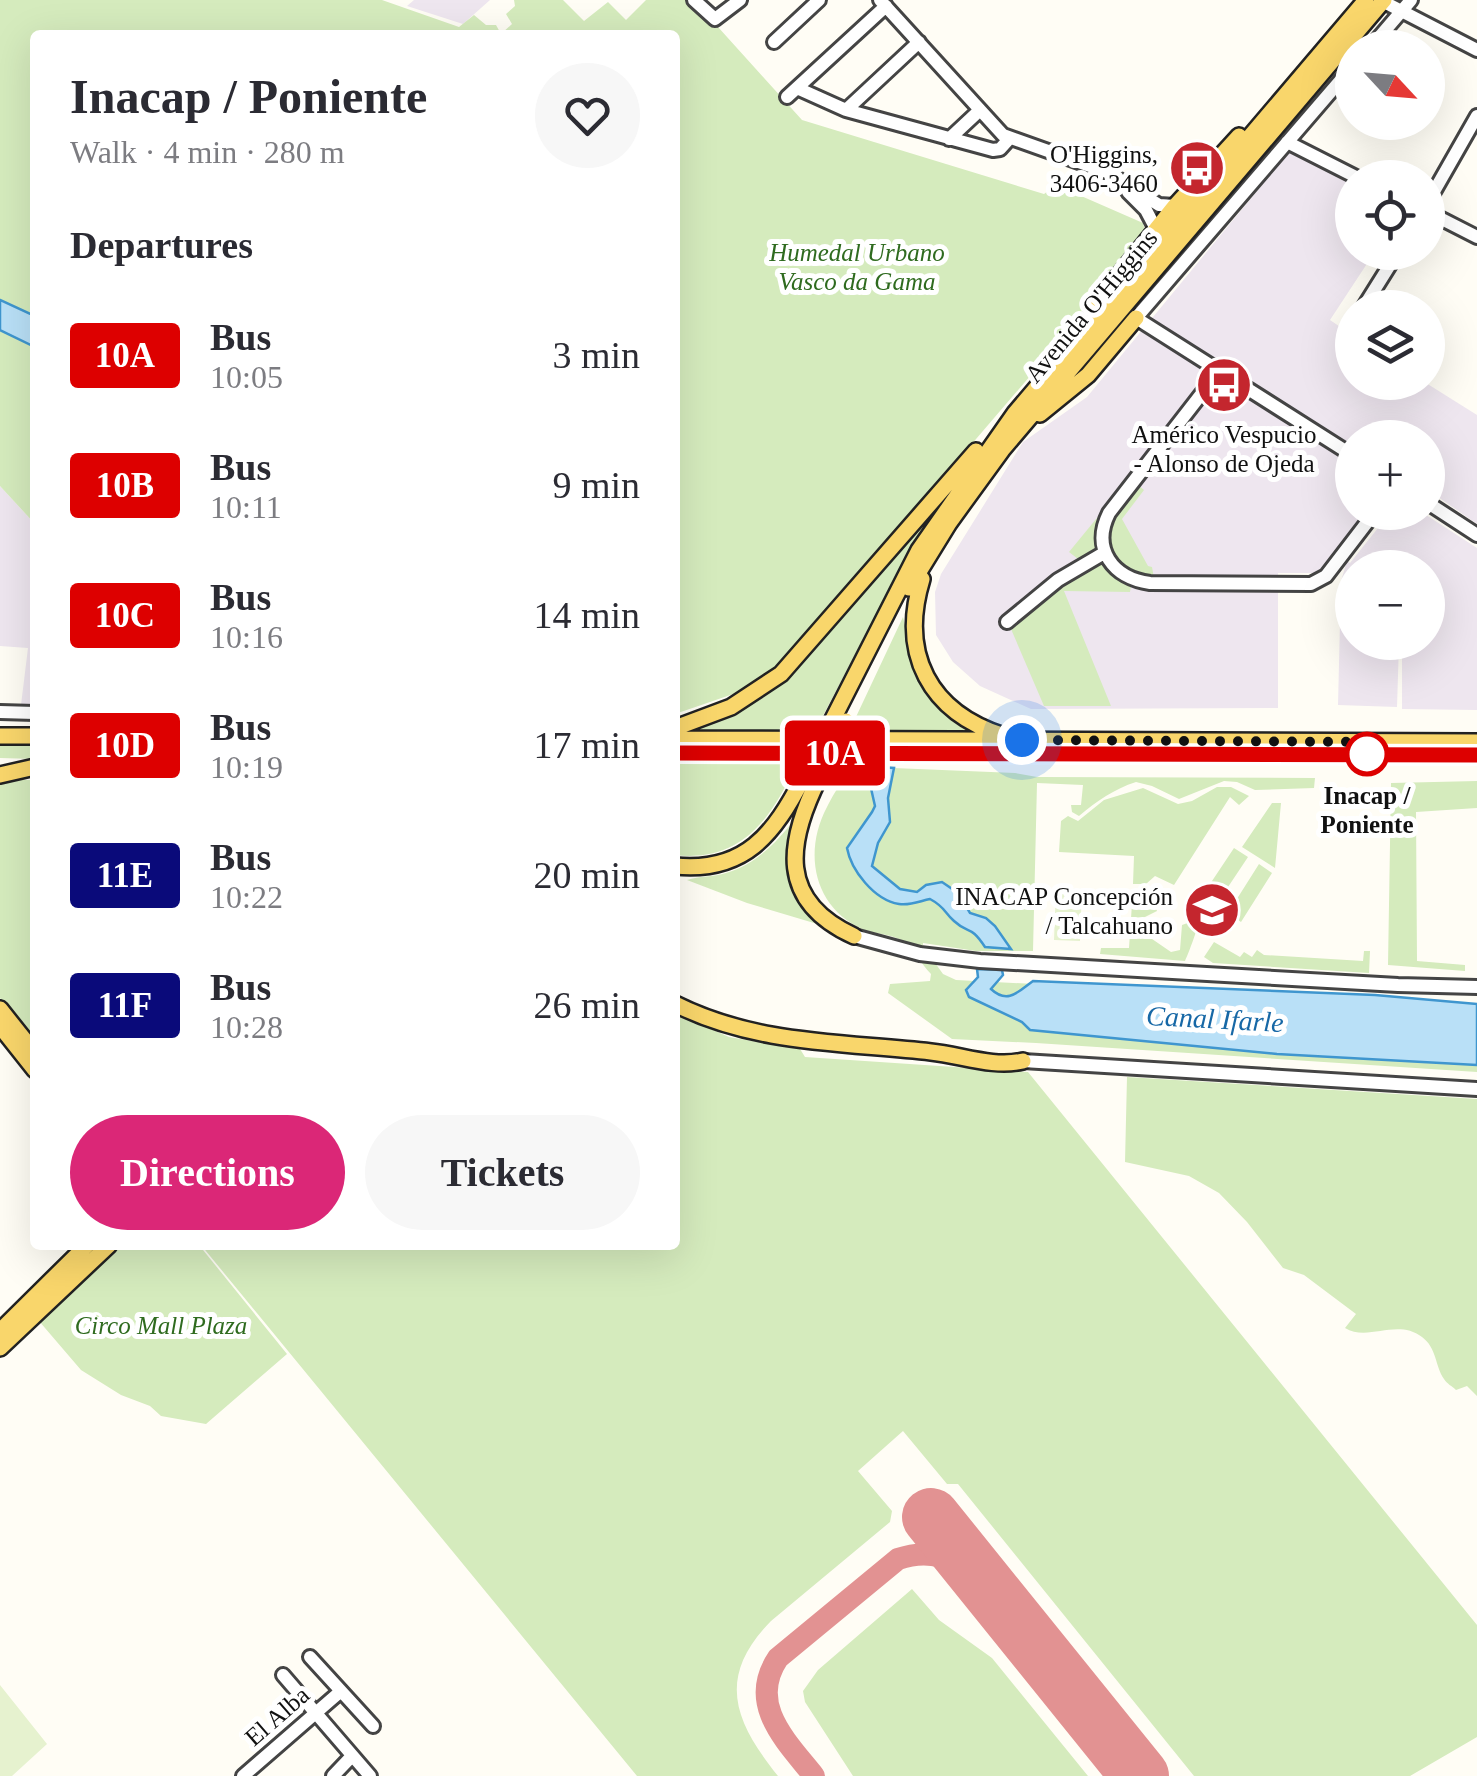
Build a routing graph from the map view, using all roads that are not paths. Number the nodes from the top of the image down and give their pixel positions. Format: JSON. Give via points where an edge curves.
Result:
{"nodes":[{"id":1,"x":694,"y":0,"type":"edge"},
{"id":2,"x":740,"y":0,"type":"edge"},
{"id":3,"x":818,"y":0,"type":"edge"},
{"id":4,"x":1366,"y":0,"type":"edge"},
{"id":5,"x":1412,"y":0,"type":"edge"},
{"id":6,"x":1383,"y":1,"type":"edge"},
{"id":7,"x":883,"y":3,"type":"edge"},
{"id":8,"x":1401,"y":12,"type":"junction"},
{"id":9,"x":1386,"y":30,"type":"edge"},
{"id":10,"x":774,"y":42,"type":"dead end"},
{"id":11,"x":919,"y":42,"type":"junction"},
{"id":12,"x":1477,"y":50,"type":"edge"},
{"id":13,"x":1335,"y":87,"type":"edge"},
{"id":14,"x":1276,"y":107,"type":"junction"},
{"id":15,"x":846,"y":110,"type":"junction"},
{"id":16,"x":980,"y":110,"type":"junction"},
{"id":17,"x":1477,"y":116,"type":"edge"},
{"id":18,"x":1009,"y":138,"type":"junction"},
{"id":19,"x":949,"y":139,"type":"junction"},
{"id":20,"x":1287,"y":142,"type":"junction"},
{"id":21,"x":1335,"y":166,"type":"edge"},
{"id":22,"x":1445,"y":172,"type":"edge"},
{"id":23,"x":1121,"y":182,"type":"junction"},
{"id":24,"x":1175,"y":206,"type":"junction"},
{"id":25,"x":1445,"y":221,"type":"edge"},
{"id":26,"x":1156,"y":229,"type":"junction"},
{"id":27,"x":1477,"y":237,"type":"edge"},
{"id":28,"x":1136,"y":318,"type":"junction"},
{"id":29,"x":1064,"y":355,"type":"junction"},
{"id":30,"x":1220,"y":370,"type":"junction"},
{"id":31,"x":1015,"y":413,"type":"junction"},
{"id":32,"x":1018,"y":432,"type":"junction"},
{"id":33,"x":1335,"y":444,"type":"edge"},
{"id":34,"x":1445,"y":514,"type":"edge"},
{"id":35,"x":1361,"y":530,"type":"edge"},
{"id":36,"x":1477,"y":535,"type":"edge"},
{"id":37,"x":931,"y":552,"type":"junction"},
{"id":38,"x":1104,"y":552,"type":"junction"},
{"id":39,"x":890,"y":610,"type":"junction"},
{"id":40,"x":1007,"y":622,"type":"dead end"},
{"id":41,"x":0,"y":712,"type":"edge"},
{"id":42,"x":30,"y":713,"type":"edge"},
{"id":43,"x":680,"y":726,"type":"edge"},
{"id":44,"x":0,"y":727,"type":"edge"},
{"id":45,"x":30,"y":727,"type":"edge"},
{"id":46,"x":1477,"y":732,"type":"edge"},
{"id":47,"x":0,"y":736,"type":"edge"},
{"id":48,"x":30,"y":736,"type":"edge"},
{"id":49,"x":680,"y":739,"type":"edge"},
{"id":50,"x":1022,"y":740,"type":"junction"},
{"id":51,"x":1423,"y":742,"type":"junction"},
{"id":52,"x":1477,"y":742,"type":"edge"},
{"id":53,"x":680,"y":753,"type":"edge"},
{"id":54,"x":1477,"y":756,"type":"edge"},
{"id":55,"x":0,"y":764,"type":"edge"},
{"id":56,"x":30,"y":766,"type":"edge"},
{"id":57,"x":30,"y":767,"type":"edge"},
{"id":58,"x":0,"y":776,"type":"edge"},
{"id":59,"x":811,"y":778,"type":"junction"},
{"id":60,"x":680,"y":866,"type":"edge"},
{"id":61,"x":854,"y":936,"type":"joint"},
{"id":62,"x":1477,"y":987,"type":"edge"},
{"id":63,"x":680,"y":1006,"type":"edge"},
{"id":64,"x":0,"y":1009,"type":"edge"},
{"id":65,"x":0,"y":1026,"type":"edge"},
{"id":66,"x":30,"y":1047,"type":"edge"},
{"id":67,"x":1023,"y":1062,"type":"joint"},
{"id":68,"x":30,"y":1064,"type":"edge"},
{"id":69,"x":1477,"y":1089,"type":"edge"},
{"id":70,"x":81,"y":1250,"type":"edge"},
{"id":71,"x":104,"y":1250,"type":"edge"},
{"id":72,"x":0,"y":1332,"type":"edge"},
{"id":73,"x":0,"y":1348,"type":"edge"},
{"id":74,"x":310,"y":1658,"type":"dead end"},
{"id":75,"x":283,"y":1675,"type":"dead end"},
{"id":76,"x":340,"y":1690,"type":"junction"},
{"id":77,"x":316,"y":1712,"type":"junction"},
{"id":78,"x":373,"y":1726,"type":"dead end"},
{"id":79,"x":352,"y":1756,"type":"junction"},
{"id":80,"x":242,"y":1776,"type":"edge"},
{"id":81,"x":333,"y":1776,"type":"edge"},
{"id":82,"x":370,"y":1776,"type":"edge"}],
"edges":[{"from":1,"to":2,"type":"street","via":[[715,18]]},
{"from":3,"to":10,"type":"street"},
{"from":4,"to":14,"type":"main road","name":"Avenida O'Higgins"},
{"from":5,"to":8,"type":"street"},
{"from":6,"to":8,"type":"street"},
{"from":6,"to":32,"type":"main road","name":"Avenida O'Higgins"},
{"from":7,"to":11,"type":"street"},
{"from":7,"to":15,"type":"street","via":[[792,92]]},
{"from":8,"to":9,"type":"street"},
{"from":8,"to":12,"type":"street"},
{"from":11,"to":15,"type":"street"},
{"from":11,"to":16,"type":"street"},
{"from":13,"to":20,"type":"street","name":"Avenida O'Higgins"},
{"from":14,"to":24,"type":"main road"},
{"from":14,"to":29,"type":"main road","name":"Avenida O'Higgins"},
{"from":15,"to":19,"type":"street"},
{"from":16,"to":18,"type":"street"},
{"from":16,"to":19,"type":"street"},
{"from":17,"to":22,"type":"street"},
{"from":18,"to":19,"type":"street","via":[[995,150]]},
{"from":18,"to":23,"type":"street"},
{"from":20,"to":21,"type":"street"},
{"from":20,"to":28,"type":"street","name":"Avenida O'Higgins"},
{"from":23,"to":24,"type":"street","via":[[1160,206]]},
{"from":23,"to":26,"type":"street"},
{"from":24,"to":26,"type":"main road"},
{"from":25,"to":27,"type":"street"},
{"from":26,"to":29,"type":"main road","via":[[1094,305]]},
{"from":28,"to":30,"type":"street"},
{"from":28,"to":32,"type":"main road","via":[[1083,380]]},
{"from":29,"to":31,"type":"main road","name":"Avenida O'Higgins"},
{"from":30,"to":33,"type":"street"},
{"from":30,"to":38,"type":"street","via":[[1108,513]]},
{"from":31,"to":39,"type":"main road","name":"Avenida O'Higgins","via":[[919,550]]},
{"from":31,"to":43,"type":"main road","via":[[782,674],[731,708]]},
{"from":32,"to":37,"type":"main road","name":"Avenida O'Higgins"},
{"from":34,"to":36,"type":"street"},
{"from":35,"to":38,"type":"street","via":[[1326,576],[1311,584],[1142,582],[1120,573]]},
{"from":37,"to":39,"type":"main road","name":"Avenida O'Higgins"},
{"from":37,"to":50,"type":"main road","via":[[912,622],[924,673],[963,716]]},
{"from":38,"to":40,"type":"street"},
{"from":39,"to":59,"type":"main road","name":"Avenida O'Higgins","bridge":true},
{"from":41,"to":42,"type":"street"},
{"from":44,"to":45,"type":"main road"},
{"from":46,"to":51,"type":"main road"},
{"from":47,"to":48,"type":"main road"},
{"from":49,"to":50,"type":"main road"},
{"from":50,"to":51,"type":"main road"},
{"from":51,"to":52,"type":"main road"},
{"from":53,"to":54,"type":"main road"},
{"from":55,"to":56,"type":"main road"},
{"from":57,"to":58,"type":"main road"},
{"from":59,"to":60,"type":"main road","name":"Avenida O'Higgins","via":[[751,849],[717,864]]},
{"from":59,"to":61,"type":"main road","via":[[797,828],[796,872],[816,910]]},
{"from":61,"to":62,"type":"street","via":[[970,960]]},
{"from":63,"to":67,"type":"main road","via":[[777,1038]]},
{"from":64,"to":66,"type":"main road"},
{"from":65,"to":68,"type":"main road"},
{"from":67,"to":69,"type":"street"},
{"from":70,"to":72,"type":"main road"},
{"from":71,"to":73,"type":"main road"},
{"from":74,"to":76,"type":"street"},
{"from":75,"to":77,"type":"street"},
{"from":76,"to":77,"type":"street","name":"El Alba"},
{"from":76,"to":78,"type":"street"},
{"from":77,"to":79,"type":"street"},
{"from":77,"to":80,"type":"street","name":"El Alba"},
{"from":79,"to":81,"type":"street"},
{"from":79,"to":82,"type":"street"}]}
